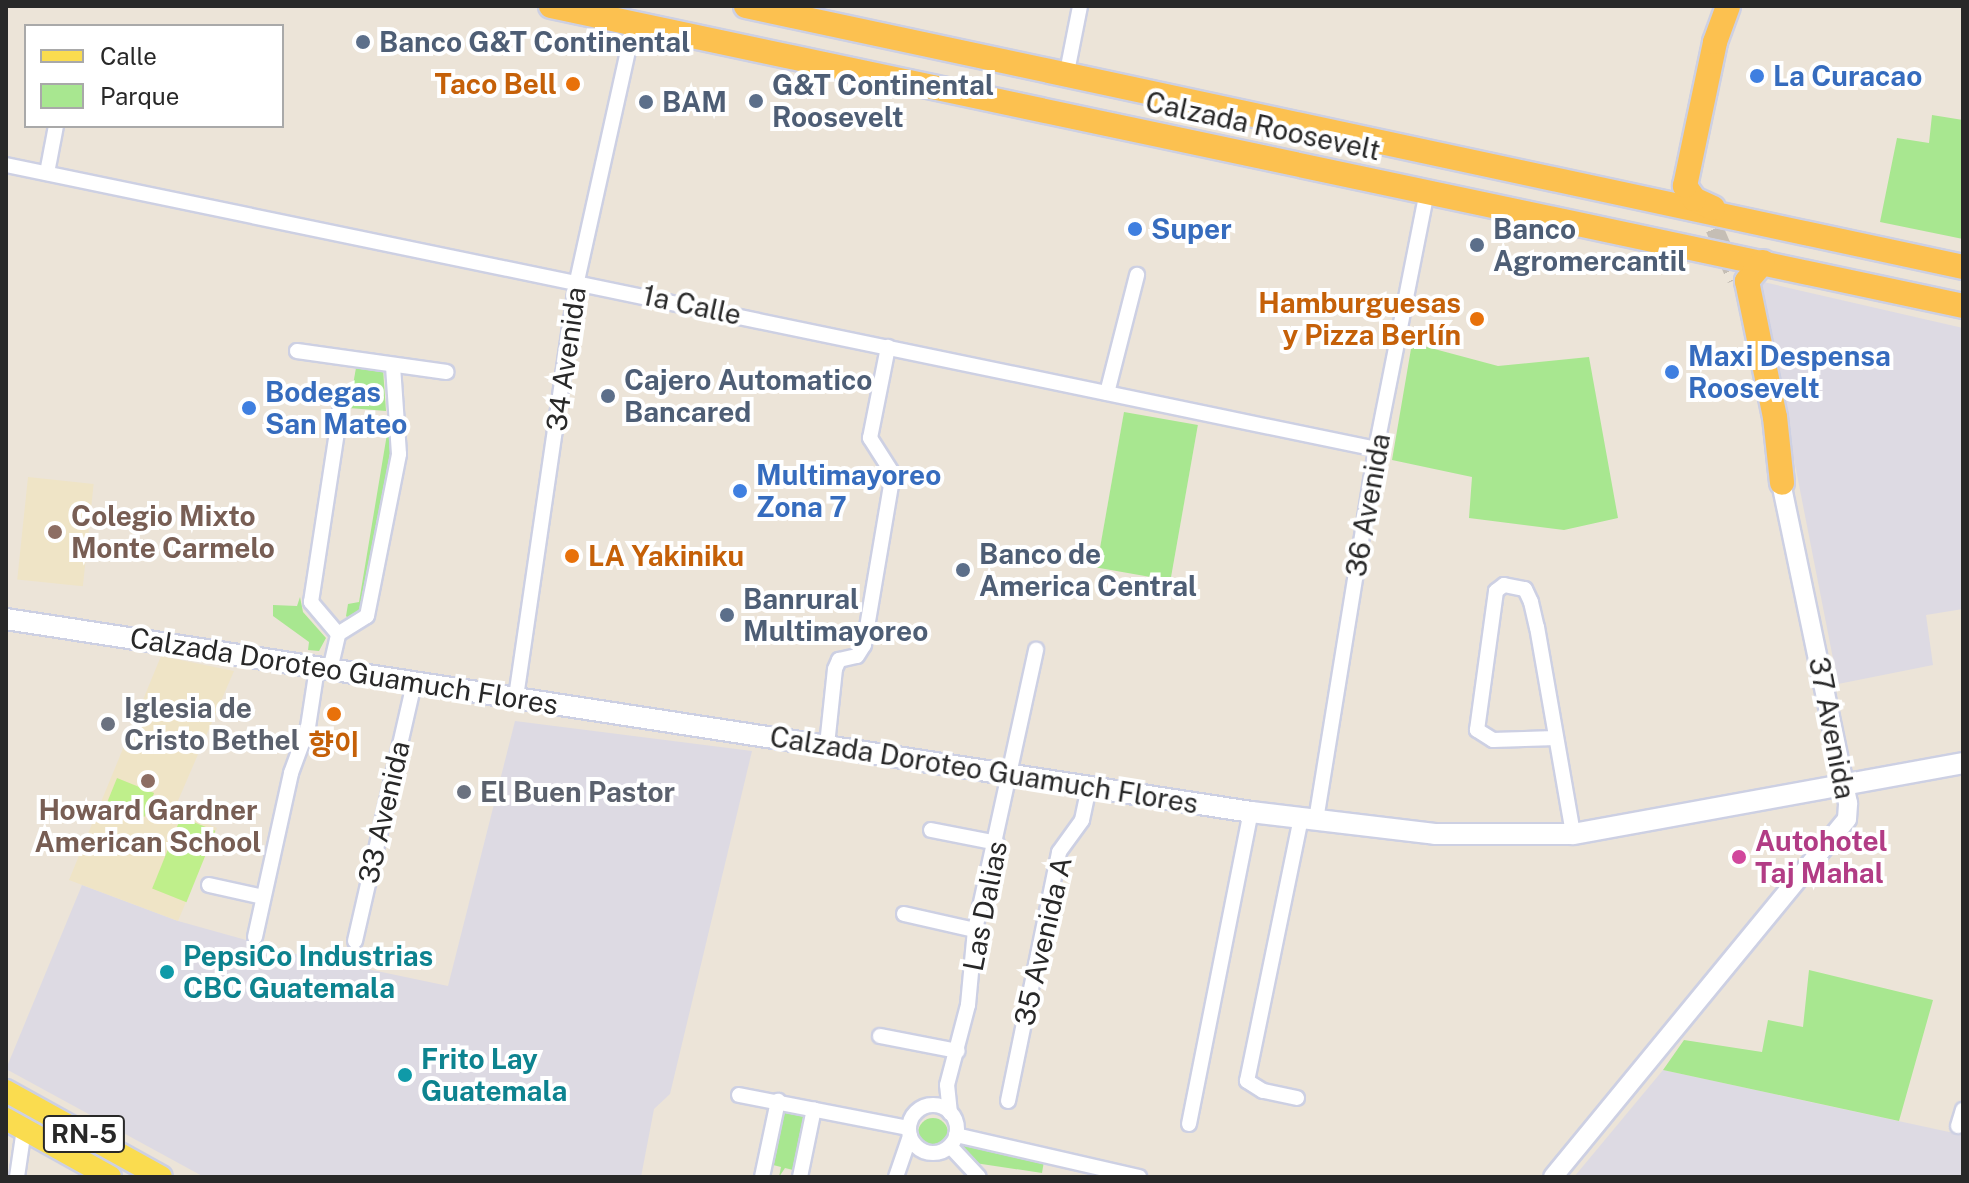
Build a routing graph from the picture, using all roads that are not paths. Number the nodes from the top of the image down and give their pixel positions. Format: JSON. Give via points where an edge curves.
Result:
{"nodes":[{"id":1,"x":551,"y":6,"type":"edge"},
{"id":2,"x":746,"y":6,"type":"edge"},
{"id":3,"x":1080,"y":6,"type":"edge"},
{"id":4,"x":1730,"y":6,"type":"edge"},
{"id":5,"x":634,"y":24,"type":"junction"},
{"id":6,"x":1066,"y":77,"type":"junction"},
{"id":7,"x":989,"y":98,"type":"junction"},
{"id":8,"x":56,"y":128,"type":"edge"},
{"id":9,"x":1401,"y":146,"type":"junction"},
{"id":10,"x":6,"y":165,"type":"edge"},
{"id":11,"x":47,"y":173,"type":"junction"},
{"id":12,"x":1697,"y":187,"type":"tunnel mouth"},
{"id":13,"x":1427,"y":192,"type":"junction"},
{"id":14,"x":1729,"y":216,"type":"junction"},
{"id":15,"x":1763,"y":262,"type":"junction"},
{"id":16,"x":1963,"y":267,"type":"edge"},
{"id":17,"x":1137,"y":275,"type":"dead end"},
{"id":18,"x":1736,"y":279,"type":"tunnel mouth"},
{"id":19,"x":577,"y":281,"type":"junction"},
{"id":20,"x":1963,"y":306,"type":"edge"},
{"id":21,"x":888,"y":347,"type":"junction"},
{"id":22,"x":297,"y":351,"type":"dead end"},
{"id":23,"x":393,"y":365,"type":"junction"},
{"id":24,"x":447,"y":372,"type":"dead end"},
{"id":25,"x":1107,"y":393,"type":"junction"},
{"id":26,"x":341,"y":407,"type":"dead end"},
{"id":27,"x":1376,"y":449,"type":"junction"},
{"id":28,"x":1782,"y":483,"type":"junction"},
{"id":29,"x":6,"y":619,"type":"edge"},
{"id":30,"x":338,"y":634,"type":"junction"},
{"id":31,"x":1036,"y":650,"type":"dead end"},
{"id":32,"x":324,"y":669,"type":"junction"},
{"id":33,"x":414,"y":683,"type":"junction"},
{"id":34,"x":516,"y":697,"type":"junction"},
{"id":35,"x":1556,"y":738,"type":"junction"},
{"id":36,"x":827,"y":745,"type":"junction"},
{"id":37,"x":1963,"y":763,"type":"edge"},
{"id":38,"x":1010,"y":774,"type":"junction"},
{"id":39,"x":1844,"y":785,"type":"junction"},
{"id":40,"x":1089,"y":786,"type":"junction"},
{"id":41,"x":1251,"y":812,"type":"junction"},
{"id":42,"x":1308,"y":819,"type":"junction"},
{"id":43,"x":931,"y":830,"type":"dead end"},
{"id":44,"x":1573,"y":834,"type":"junction"},
{"id":45,"x":997,"y":843,"type":"junction"},
{"id":46,"x":209,"y":885,"type":"dead end"},
{"id":47,"x":263,"y":897,"type":"junction"},
{"id":48,"x":904,"y":914,"type":"dead end"},
{"id":49,"x":975,"y":930,"type":"junction"},
{"id":50,"x":255,"y":937,"type":"dead end"},
{"id":51,"x":355,"y":941,"type":"dead end"},
{"id":52,"x":880,"y":1036,"type":"dead end"},
{"id":53,"x":958,"y":1051,"type":"junction"},
{"id":54,"x":947,"y":1085,"type":"junction"},
{"id":55,"x":6,"y":1091,"type":"edge"},
{"id":56,"x":739,"y":1095,"type":"dead end"},
{"id":57,"x":1297,"y":1098,"type":"dead end"},
{"id":58,"x":778,"y":1101,"type":"junction"},
{"id":59,"x":1008,"y":1101,"type":"dead end"},
{"id":60,"x":922,"y":1108,"type":"junction"},
{"id":61,"x":814,"y":1109,"type":"junction"},
{"id":62,"x":1963,"y":1110,"type":"edge"},
{"id":63,"x":950,"y":1113,"type":"junction"},
{"id":64,"x":15,"y":1124,"type":"edge"},
{"id":65,"x":1189,"y":1124,"type":"dead end"},
{"id":66,"x":1958,"y":1126,"type":"dead end"},
{"id":67,"x":909,"y":1132,"type":"junction"},
{"id":68,"x":953,"y":1141,"type":"junction"},
{"id":69,"x":1082,"y":1172,"type":"edge"},
{"id":70,"x":1118,"y":1175,"type":"edge"},
{"id":71,"x":17,"y":1177,"type":"edge"},
{"id":72,"x":110,"y":1177,"type":"edge"},
{"id":73,"x":161,"y":1177,"type":"edge"},
{"id":74,"x":762,"y":1177,"type":"edge"},
{"id":75,"x":800,"y":1177,"type":"edge"},
{"id":76,"x":896,"y":1177,"type":"edge"},
{"id":77,"x":979,"y":1177,"type":"edge"},
{"id":78,"x":1139,"y":1177,"type":"edge"},
{"id":79,"x":1553,"y":1177,"type":"edge"}],
"edges":[{"from":1,"to":5,"type":"highway","name":"Calzada Roosevelt"},
{"from":2,"to":6,"type":"highway","name":"Calzada Roosevelt"},
{"from":3,"to":6,"type":"street"},
{"from":4,"to":12,"type":"street"},
{"from":4,"to":14,"type":"highway","via":[[1715,42],[1685,186],[1694,199]]},
{"from":5,"to":7,"type":"highway","name":"Calzada Roosevelt"},
{"from":5,"to":19,"type":"street","name":"34 Avenida"},
{"from":6,"to":7,"type":"highway","via":[[1062,91],[1051,98],[1014,93]]},
{"from":6,"to":9,"type":"highway","name":"Calzada Roosevelt"},
{"from":7,"to":13,"type":"highway","name":"Calzada Roosevelt"},
{"from":8,"to":11,"type":"street"},
{"from":9,"to":13,"type":"highway"},
{"from":9,"to":14,"type":"highway","name":"Calzada Roosevelt"},
{"from":10,"to":11,"type":"street","name":"1a Calle"},
{"from":11,"to":19,"type":"street","name":"1a Calle"},
{"from":13,"to":15,"type":"highway","name":"Calzada Roosevelt"},
{"from":13,"to":27,"type":"street","name":"36 Avenida"},
{"from":14,"to":16,"type":"highway","name":"Calzada Roosevelt"},
{"from":15,"to":20,"type":"highway","name":"Calzada Roosevelt"},
{"from":15,"to":28,"type":"highway","via":[[1747,281],[1775,417]]},
{"from":17,"to":25,"type":"street"},
{"from":18,"to":28,"type":"street","name":"37 Avenida"},
{"from":19,"to":21,"type":"street","name":"1a Calle"},
{"from":19,"to":34,"type":"street","name":"34 Avenida"},
{"from":21,"to":25,"type":"street","name":"1a Calle"},
{"from":21,"to":36,"type":"street","via":[[870,438],[893,474],[864,645],[857,656],[839,660],[835,669]]},
{"from":22,"to":23,"type":"street"},
{"from":23,"to":24,"type":"street"},
{"from":23,"to":30,"type":"street","via":[[399,454],[367,616]]},
{"from":25,"to":27,"type":"street","name":"1a Calle"},
{"from":26,"to":30,"type":"street","via":[[311,602]]},
{"from":27,"to":42,"type":"street","name":"36 Avenida"},
{"from":28,"to":39,"type":"street","name":"37 Avenida"},
{"from":29,"to":32,"type":"main road","name":"Calzada Doroteo Guamuch Flores"},
{"from":30,"to":32,"type":"street"},
{"from":31,"to":38,"type":"street","name":"Las Dalias"},
{"from":32,"to":33,"type":"main road","name":"Calzada Doroteo Guamuch Flores"},
{"from":32,"to":47,"type":"street","via":[[291,773]]},
{"from":33,"to":34,"type":"main road","name":"Calzada Doroteo Guamuch Flores"},
{"from":33,"to":51,"type":"street","name":"33 Avenida"},
{"from":34,"to":36,"type":"main road","name":"Calzada Doroteo Guamuch Flores"},
{"from":35,"to":35,"type":"street","via":[[1531,602],[1525,589],[1504,585],[1496,591],[1477,730],[1493,740]]},
{"from":35,"to":44,"type":"street"},
{"from":36,"to":38,"type":"main road","name":"Calzada Doroteo Guamuch Flores"},
{"from":37,"to":39,"type":"main road","name":"Calzada Doroteo Guamuch Flores"},
{"from":38,"to":40,"type":"main road","name":"Calzada Doroteo Guamuch Flores"},
{"from":38,"to":45,"type":"street","name":"Las Dalias"},
{"from":39,"to":44,"type":"main road","name":"Calzada Doroteo Guamuch Flores"},
{"from":39,"to":79,"type":"street","name":"37 Avenida","via":[[1847,819]]},
{"from":40,"to":41,"type":"main road","name":"Calzada Doroteo Guamuch Flores"},
{"from":40,"to":59,"type":"street","name":"35 Avenida A","via":[[1082,820],[1059,852]]},
{"from":41,"to":42,"type":"main road","name":"Calzada Doroteo Guamuch Flores"},
{"from":41,"to":65,"type":"street"},
{"from":42,"to":44,"type":"main road","name":"Calzada Doroteo Guamuch Flores","via":[[1435,834]]},
{"from":42,"to":57,"type":"street","name":"36 Avenida","via":[[1247,1081],[1263,1091]]},
{"from":43,"to":45,"type":"street"},
{"from":45,"to":49,"type":"street","name":"Las Dalias"},
{"from":46,"to":47,"type":"street"},
{"from":47,"to":50,"type":"street"},
{"from":48,"to":49,"type":"street"},
{"from":49,"to":53,"type":"street","name":"Las Dalias"},
{"from":52,"to":53,"type":"street"},
{"from":53,"to":54,"type":"street","name":"Las Dalias"},
{"from":54,"to":60,"type":"street","name":"Las Dalias"},
{"from":54,"to":63,"type":"street","name":"Las Dalias"},
{"from":55,"to":73,"type":"main road","number":"RN-5"},
{"from":56,"to":58,"type":"street"},
{"from":58,"to":61,"type":"street"},
{"from":58,"to":74,"type":"street"},
{"from":60,"to":63,"type":"street","via":[[937,1106]]},
{"from":60,"to":67,"type":"street"},
{"from":61,"to":67,"type":"street"},
{"from":61,"to":75,"type":"street"},
{"from":62,"to":66,"type":"street"},
{"from":63,"to":68,"type":"street"},
{"from":64,"to":71,"type":"street"},
{"from":64,"to":72,"type":"main road","number":"RN-5"},
{"from":67,"to":68,"type":"street","via":[[923,1151],[938,1153]]},
{"from":67,"to":76,"type":"street"},
{"from":68,"to":69,"type":"street"},
{"from":68,"to":77,"type":"street"},
{"from":69,"to":70,"type":"street"},
{"from":70,"to":78,"type":"street"}]}
